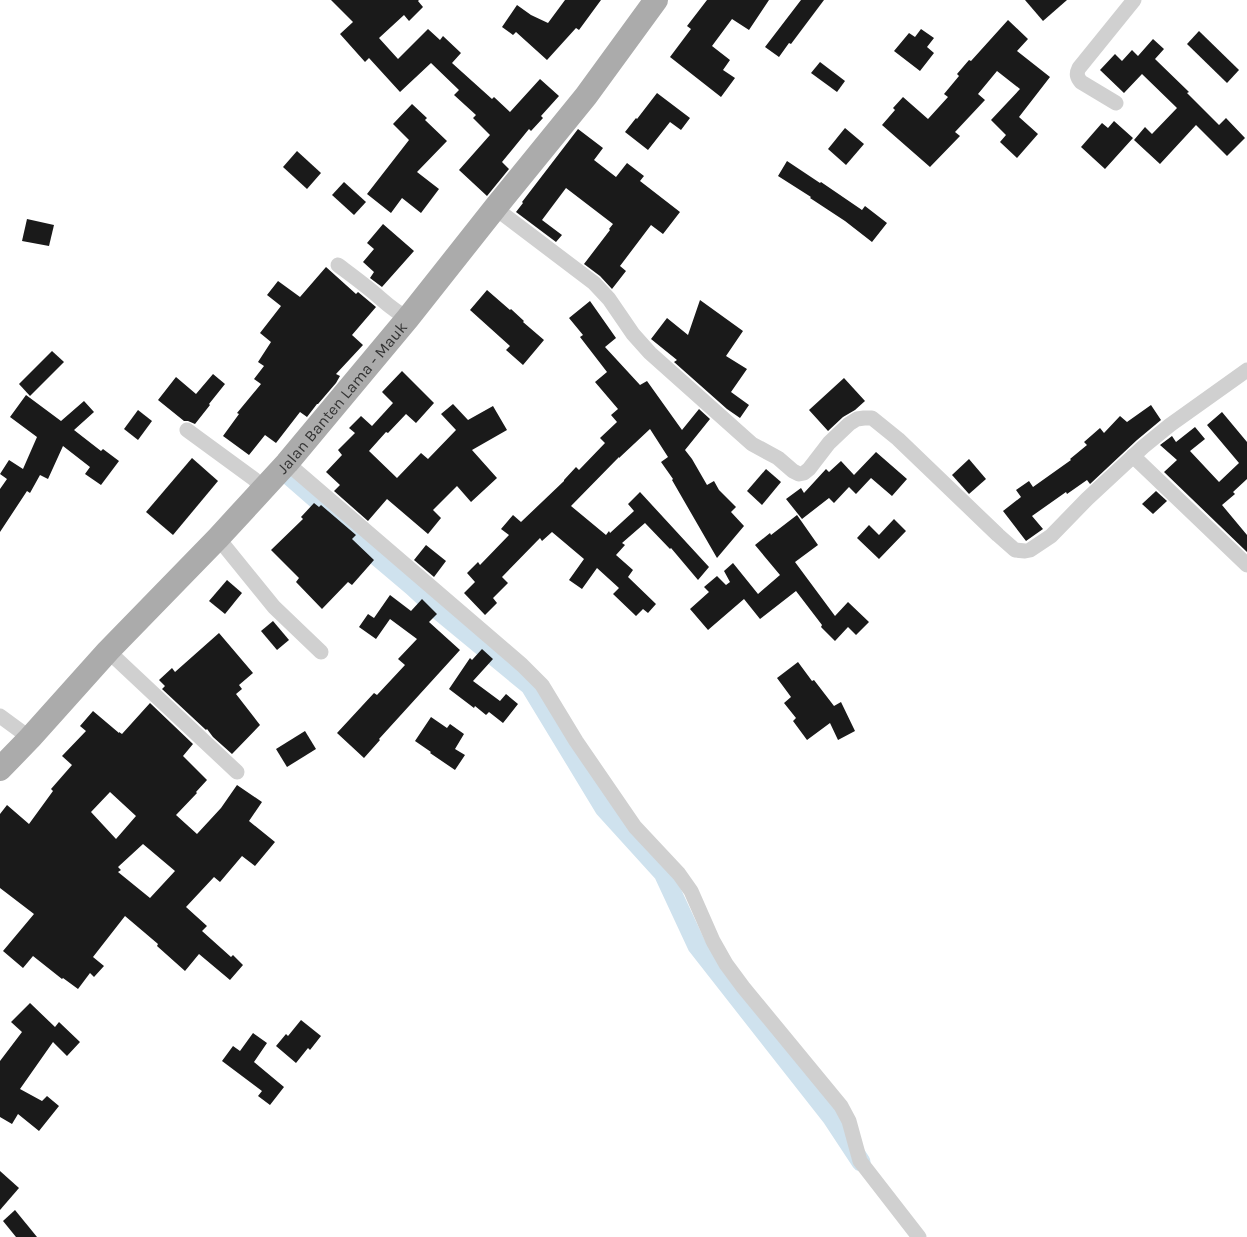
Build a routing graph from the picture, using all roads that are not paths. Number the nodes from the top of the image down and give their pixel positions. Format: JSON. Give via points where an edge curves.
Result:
{"nodes":[{"id":1,"x":656,"y":0,"type":"edge"},
{"id":2,"x":1134,"y":0,"type":"edge"},
{"id":3,"x":1116,"y":103,"type":"dead end"},
{"id":4,"x":495,"y":208,"type":"junction"},
{"id":5,"x":338,"y":265,"type":"dead end"},
{"id":6,"x":408,"y":318,"type":"junction"},
{"id":7,"x":1247,"y":370,"type":"edge"},
{"id":8,"x":187,"y":430,"type":"dead end"},
{"id":9,"x":1133,"y":456,"type":"junction"},
{"id":10,"x":287,"y":463,"type":"junction"},
{"id":11,"x":263,"y":489,"type":"junction"},
{"id":12,"x":218,"y":538,"type":"junction"},
{"id":13,"x":1247,"y":565,"type":"edge"},
{"id":14,"x":108,"y":651,"type":"junction"},
{"id":15,"x":321,"y":652,"type":"dead end"},
{"id":16,"x":0,"y":716,"type":"edge"},
{"id":17,"x":30,"y":738,"type":"junction"},
{"id":18,"x":0,"y":769,"type":"edge"},
{"id":19,"x":237,"y":772,"type":"dead end"},
{"id":20,"x":919,"y":1237,"type":"edge"}],
"edges":[{"from":1,"to":4,"type":"main road","name":"Jalan Banten Lama - Mauk","via":[[586,96]]},
{"from":2,"to":3,"type":"street","via":[[1077,72],[1081,82]]},
{"from":4,"to":6,"type":"main road","name":"Jalan Banten Lama - Mauk"},
{"from":4,"to":9,"type":"street","via":[[594,283],[633,334],[682,383],[752,444],[799,474],[809,470],[849,424],[857,419],[872,418],[898,438],[1015,550],[1025,551],[1051,536]]},
{"from":5,"to":6,"type":"street","via":[[389,307]]},
{"from":6,"to":10,"type":"main road","name":"Jalan Banten Lama - Mauk"},
{"from":7,"to":9,"type":"street"},
{"from":8,"to":11,"type":"street"},
{"from":9,"to":13,"type":"street"},
{"from":10,"to":11,"type":"main road","name":"Jalan Banten Lama - Mauk"},
{"from":10,"to":20,"type":"street","via":[[542,685],[620,807],[691,891],[726,964],[841,1106],[849,1121],[860,1161]]},
{"from":11,"to":12,"type":"main road","name":"Jalan Banten Lama - Mauk"},
{"from":12,"to":14,"type":"main road","name":"Jalan Banten Lama - Mauk"},
{"from":12,"to":15,"type":"street","via":[[274,608]]},
{"from":14,"to":17,"type":"main road","name":"Jalan Banten Lama - Mauk"},
{"from":14,"to":19,"type":"street"},
{"from":16,"to":17,"type":"street"},
{"from":17,"to":18,"type":"main road","name":"Jalan Banten Lama - Mauk"}]}
